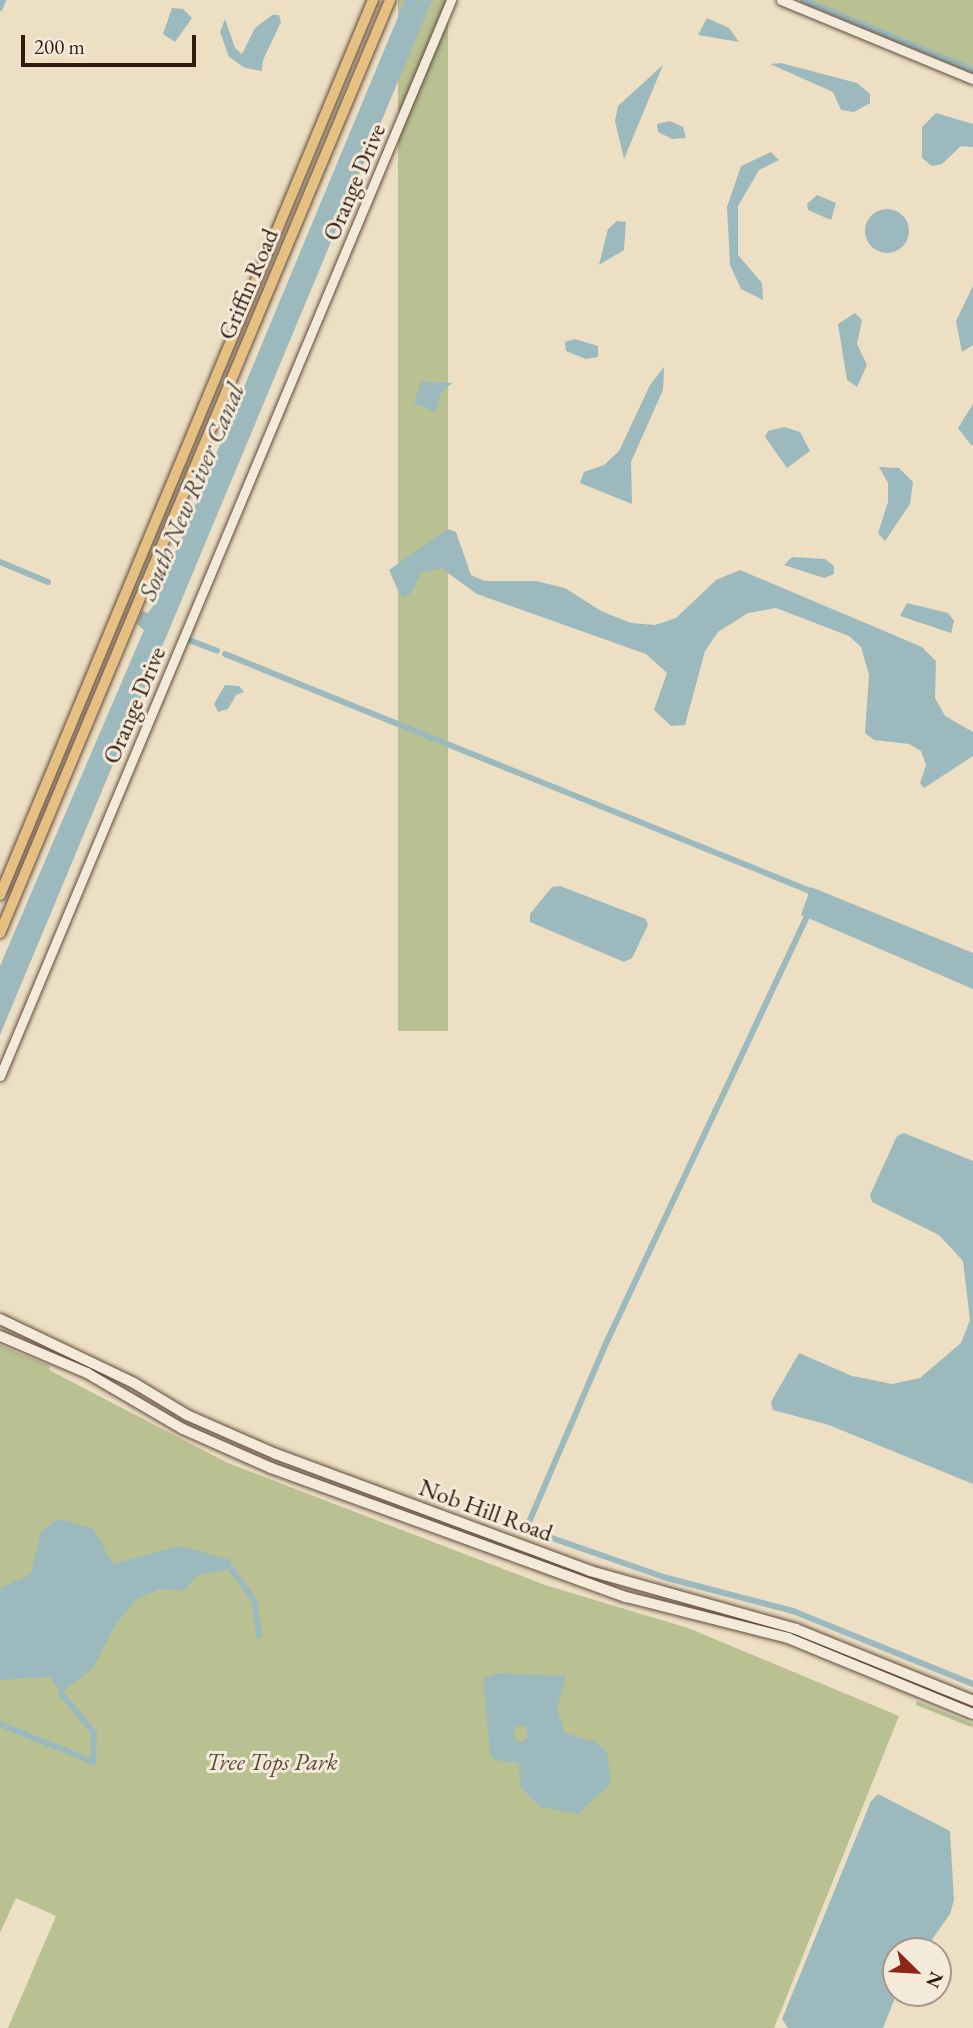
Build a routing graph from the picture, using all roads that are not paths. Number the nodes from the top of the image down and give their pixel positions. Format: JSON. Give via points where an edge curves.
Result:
{"nodes":[{"id":1,"x":373,"y":0,"type":"edge"},
{"id":2,"x":390,"y":0,"type":"edge"},
{"id":3,"x":451,"y":0,"type":"edge"},
{"id":4,"x":781,"y":0,"type":"edge"},
{"id":5,"x":973,"y":79,"type":"edge"},
{"id":6,"x":0,"y":895,"type":"edge"},
{"id":7,"x":0,"y":933,"type":"edge"},
{"id":8,"x":0,"y":1076,"type":"edge"},
{"id":9,"x":0,"y":1319,"type":"edge"},
{"id":10,"x":0,"y":1336,"type":"edge"},
{"id":11,"x":973,"y":1701,"type":"edge"},
{"id":12,"x":973,"y":1714,"type":"edge"}],
"edges":[{"from":1,"to":6,"type":"main road","name":"Griffin Road"},
{"from":2,"to":7,"type":"main road","name":"Griffin Road"},
{"from":3,"to":8,"type":"street","name":"Orange Drive"},
{"from":4,"to":5,"type":"street"},
{"from":9,"to":11,"type":"main road","name":"Nob Hill Road","via":[[124,1378],[187,1415],[276,1454],[590,1571],[796,1629]]},
{"from":10,"to":12,"type":"main road","name":"Nob Hill Road","via":[[87,1373],[183,1429],[271,1468],[626,1597],[788,1638]]}]}
